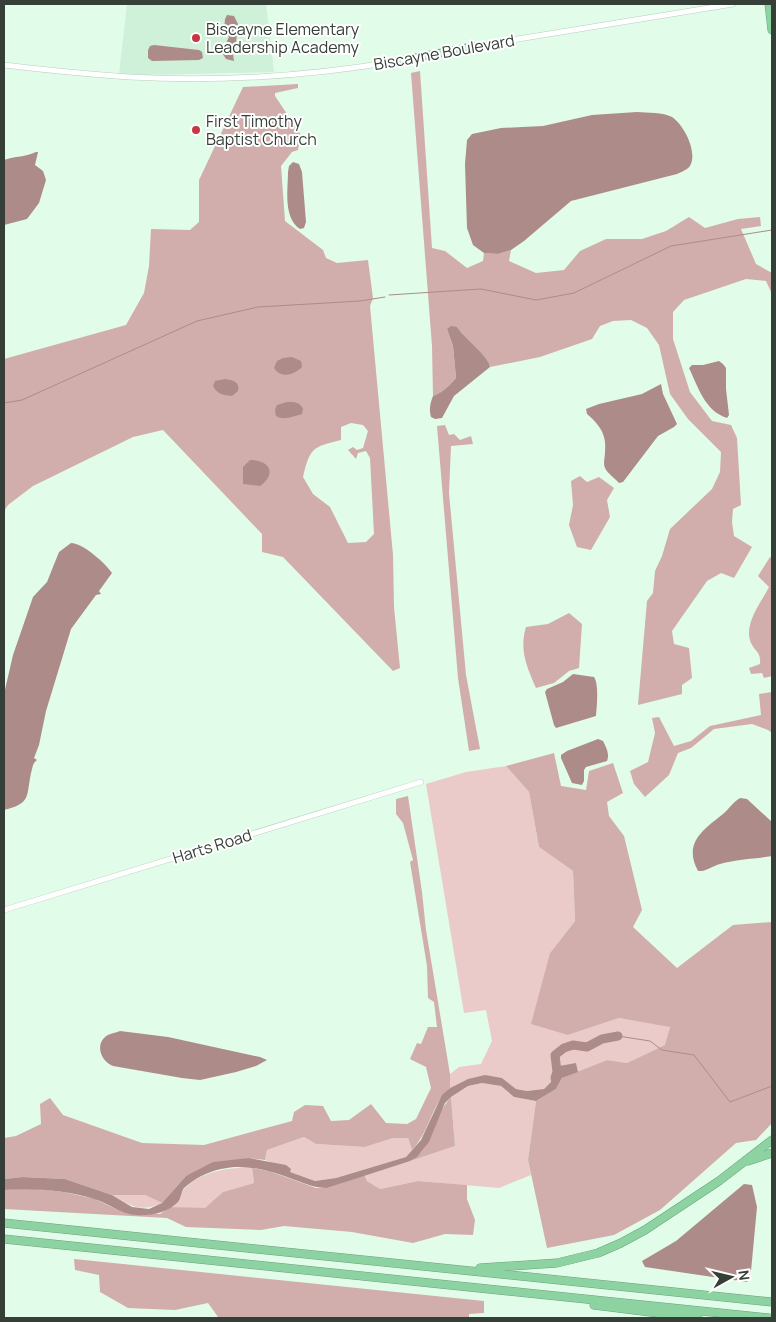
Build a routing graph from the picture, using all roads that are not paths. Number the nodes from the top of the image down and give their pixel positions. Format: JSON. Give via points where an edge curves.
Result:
{"nodes":[{"id":1,"x":733,"y":4,"type":"edge"},
{"id":2,"x":769,"y":4,"type":"edge"},
{"id":3,"x":772,"y":30,"type":"edge"},
{"id":4,"x":475,"y":46,"type":"joint"},
{"id":5,"x":398,"y":61,"type":"joint"},
{"id":6,"x":4,"y":65,"type":"edge"},
{"id":7,"x":421,"y":782,"type":"dead end"},
{"id":8,"x":4,"y":910,"type":"edge"},
{"id":9,"x":772,"y":1140,"type":"edge"},
{"id":10,"x":772,"y":1153,"type":"edge"},
{"id":11,"x":741,"y":1164,"type":"junction"},
{"id":12,"x":4,"y":1223,"type":"edge"},
{"id":13,"x":4,"y":1239,"type":"edge"},
{"id":14,"x":456,"y":1269,"type":"junction"},
{"id":15,"x":539,"y":1294,"type":"junction"},
{"id":16,"x":772,"y":1302,"type":"edge"},
{"id":17,"x":698,"y":1318,"type":"edge"},
{"id":18,"x":769,"y":1318,"type":"edge"}],
"edges":[{"from":1,"to":4,"type":"street","name":"Biscayne Boulevard"},
{"from":2,"to":3,"type":"highway"},
{"from":4,"to":5,"type":"main road","name":"Biscayne Boulevard"},
{"from":5,"to":6,"type":"street","name":"Biscayne Boulevard","via":[[291,74],[201,78],[112,76]]},
{"from":7,"to":8,"type":"street","name":"Harts Road"},
{"from":9,"to":11,"type":"highway"},
{"from":10,"to":11,"type":"highway"},
{"from":11,"to":14,"type":"highway","via":[[645,1230],[598,1252],[557,1263]]},
{"from":12,"to":14,"type":"highway"},
{"from":13,"to":15,"type":"highway"},
{"from":14,"to":16,"type":"highway"},
{"from":15,"to":17,"type":"highway","via":[[548,1298]]},
{"from":15,"to":18,"type":"highway"}]}
